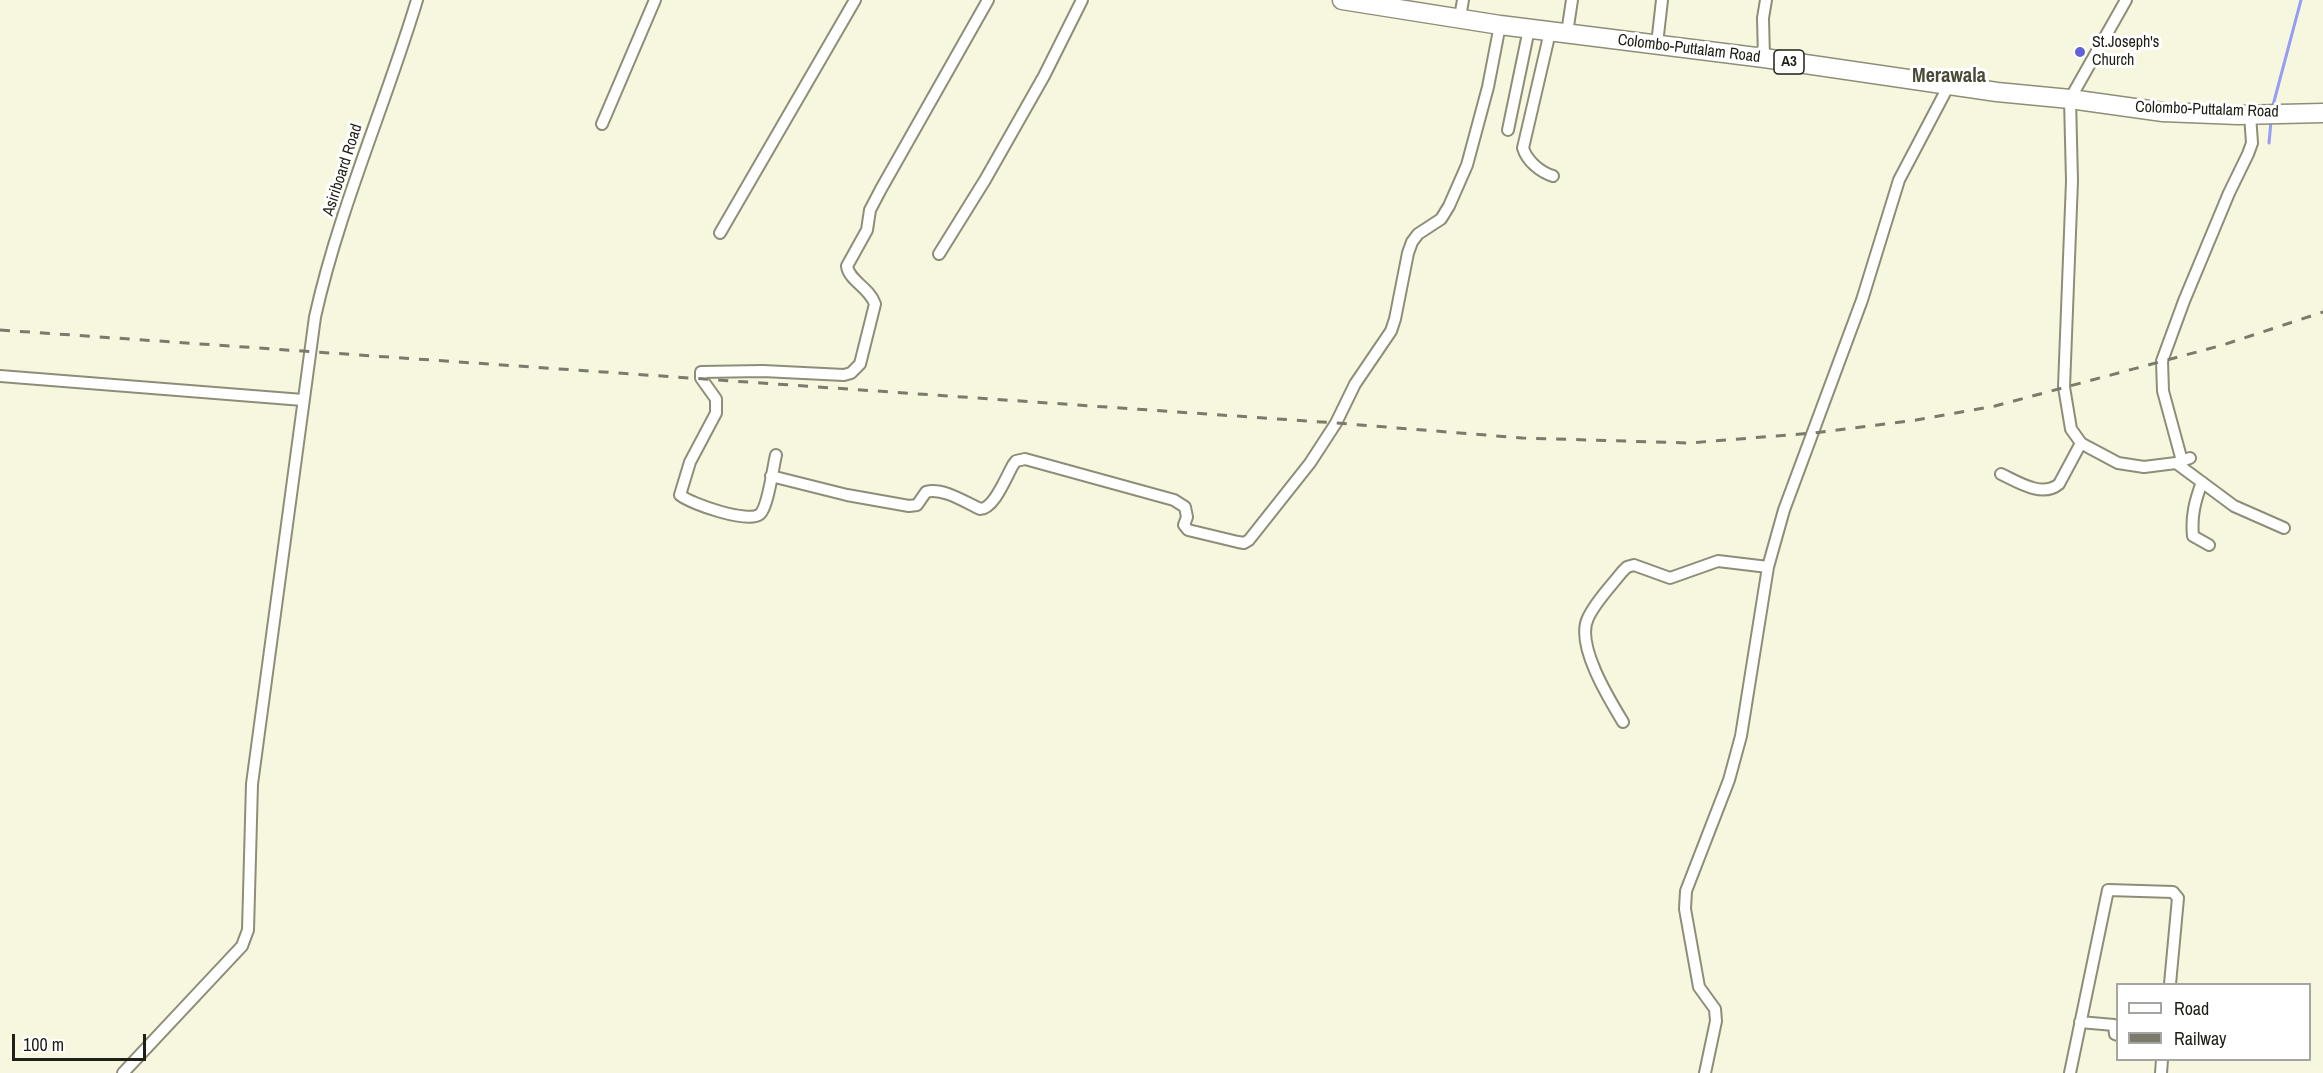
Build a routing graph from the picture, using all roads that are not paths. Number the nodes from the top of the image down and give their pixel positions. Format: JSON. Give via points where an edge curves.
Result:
{"nodes":[{"id":1,"x":417,"y":0,"type":"edge"},
{"id":2,"x":655,"y":0,"type":"edge"},
{"id":3,"x":855,"y":0,"type":"edge"},
{"id":4,"x":988,"y":0,"type":"edge"},
{"id":5,"x":1082,"y":0,"type":"edge"},
{"id":6,"x":1342,"y":0,"type":"edge"},
{"id":7,"x":1572,"y":0,"type":"edge"},
{"id":8,"x":1662,"y":0,"type":"edge"},
{"id":9,"x":1766,"y":0,"type":"edge"},
{"id":10,"x":2126,"y":0,"type":"edge"},
{"id":11,"x":1462,"y":9,"type":"edge"},
{"id":12,"x":1500,"y":25,"type":"junction"},
{"id":13,"x":1529,"y":29,"type":"junction"},
{"id":14,"x":1559,"y":32,"type":"junction"},
{"id":15,"x":1657,"y":44,"type":"junction"},
{"id":16,"x":1764,"y":58,"type":"junction"},
{"id":17,"x":1949,"y":85,"type":"junction"},
{"id":18,"x":2070,"y":99,"type":"junction"},
{"id":19,"x":2323,"y":113,"type":"edge"},
{"id":20,"x":2250,"y":115,"type":"junction"},
{"id":21,"x":602,"y":124,"type":"dead end"},
{"id":22,"x":1508,"y":130,"type":"dead end"},
{"id":23,"x":1553,"y":176,"type":"dead end"},
{"id":24,"x":720,"y":233,"type":"dead end"},
{"id":25,"x":939,"y":254,"type":"dead end"},
{"id":26,"x":0,"y":376,"type":"edge"},
{"id":27,"x":303,"y":400,"type":"junction"},
{"id":28,"x":2081,"y":443,"type":"junction"},
{"id":29,"x":776,"y":455,"type":"dead end"},
{"id":30,"x":2183,"y":461,"type":"junction"},
{"id":31,"x":2001,"y":474,"type":"dead end"},
{"id":32,"x":771,"y":476,"type":"junction"},
{"id":33,"x":2202,"y":482,"type":"junction"},
{"id":34,"x":2284,"y":528,"type":"dead end"},
{"id":35,"x":2209,"y":545,"type":"dead end"},
{"id":36,"x":1768,"y":567,"type":"junction"},
{"id":37,"x":1623,"y":722,"type":"dead end"},
{"id":38,"x":2170,"y":983,"type":"edge"},
{"id":39,"x":2080,"y":1022,"type":"junction"},
{"id":40,"x":2116,"y":1034,"type":"edge"},
{"id":41,"x":123,"y":1073,"type":"edge"},
{"id":42,"x":1705,"y":1073,"type":"edge"},
{"id":43,"x":2070,"y":1073,"type":"edge"}],
"edges":[{"from":1,"to":27,"type":"street","name":"Asiriboard Road","via":[[331,253]]},
{"from":2,"to":21,"type":"street"},
{"from":3,"to":24,"type":"street"},
{"from":4,"to":32,"type":"street","via":[[881,189],[870,210],[867,230],[847,266],[875,304],[857,367],[844,375],[700,372],[716,399],[716,413],[690,462],[681,496],[724,513],[753,517],[764,509]]},
{"from":5,"to":25,"type":"street","via":[[1033,95]]},
{"from":6,"to":11,"type":"highway","name":"Colombo-Puttalam Road","number":"A3"},
{"from":7,"to":14,"type":"street"},
{"from":8,"to":15,"type":"street"},
{"from":9,"to":16,"type":"street"},
{"from":10,"to":18,"type":"street"},
{"from":11,"to":12,"type":"highway","name":"Colombo-Puttalam Road","number":"A3"},
{"from":12,"to":13,"type":"highway","name":"Colombo-Puttalam Road","number":"A3"},
{"from":12,"to":32,"type":"street","via":[[1467,165],[1441,219],[1412,242],[1391,331],[1310,463],[1249,540],[1244,543],[1188,530],[1184,525],[1185,507],[1174,500],[1025,459],[1012,465],[985,509],[933,491],[926,492],[917,505],[909,506]]},
{"from":13,"to":14,"type":"highway","name":"Colombo-Puttalam Road","number":"A3"},
{"from":13,"to":22,"type":"street"},
{"from":14,"to":15,"type":"highway","name":"Colombo-Puttalam Road","number":"A3"},
{"from":14,"to":23,"type":"street","via":[[1523,148],[1540,170]]},
{"from":15,"to":16,"type":"highway","name":"Colombo-Puttalam Road","number":"A3"},
{"from":16,"to":17,"type":"highway","name":"Colombo-Puttalam Road","number":"A3"},
{"from":17,"to":18,"type":"highway","name":"Colombo-Puttalam Road","number":"A3"},
{"from":17,"to":36,"type":"street","via":[[1899,180],[1862,300],[1784,510]]},
{"from":18,"to":20,"type":"highway","name":"Colombo-Puttalam Road","number":"A3","via":[[2163,112]]},
{"from":18,"to":28,"type":"street","via":[[2072,181],[2064,387],[2071,429]]},
{"from":19,"to":20,"type":"highway","name":"Colombo-Puttalam Road","number":"A3"},
{"from":20,"to":30,"type":"street","via":[[2252,143],[2162,361],[2163,391]]},
{"from":26,"to":27,"type":"street"},
{"from":27,"to":41,"type":"street","name":"Asiriboard Road","via":[[252,783],[248,930],[242,946]]},
{"from":28,"to":30,"type":"street","via":[[2118,463],[2144,467]]},
{"from":28,"to":31,"type":"street","via":[[2055,487],[2036,490]]},
{"from":29,"to":32,"type":"street"},
{"from":30,"to":33,"type":"street"},
{"from":33,"to":34,"type":"street","via":[[2234,506]]},
{"from":33,"to":35,"type":"street","via":[[2191,518],[2193,536]]},
{"from":36,"to":37,"type":"street","via":[[1719,561],[1670,578],[1634,566],[1622,572],[1588,617],[1584,635],[1599,683]]},
{"from":36,"to":42,"type":"street","via":[[1741,736],[1729,780],[1686,891],[1684,909],[1699,987],[1715,1009]]},
{"from":38,"to":39,"type":"street","via":[[2178,898],[2173,892],[2108,890]]},
{"from":39,"to":40,"type":"street","via":[[2114,1025]]},
{"from":39,"to":43,"type":"street"}]}
